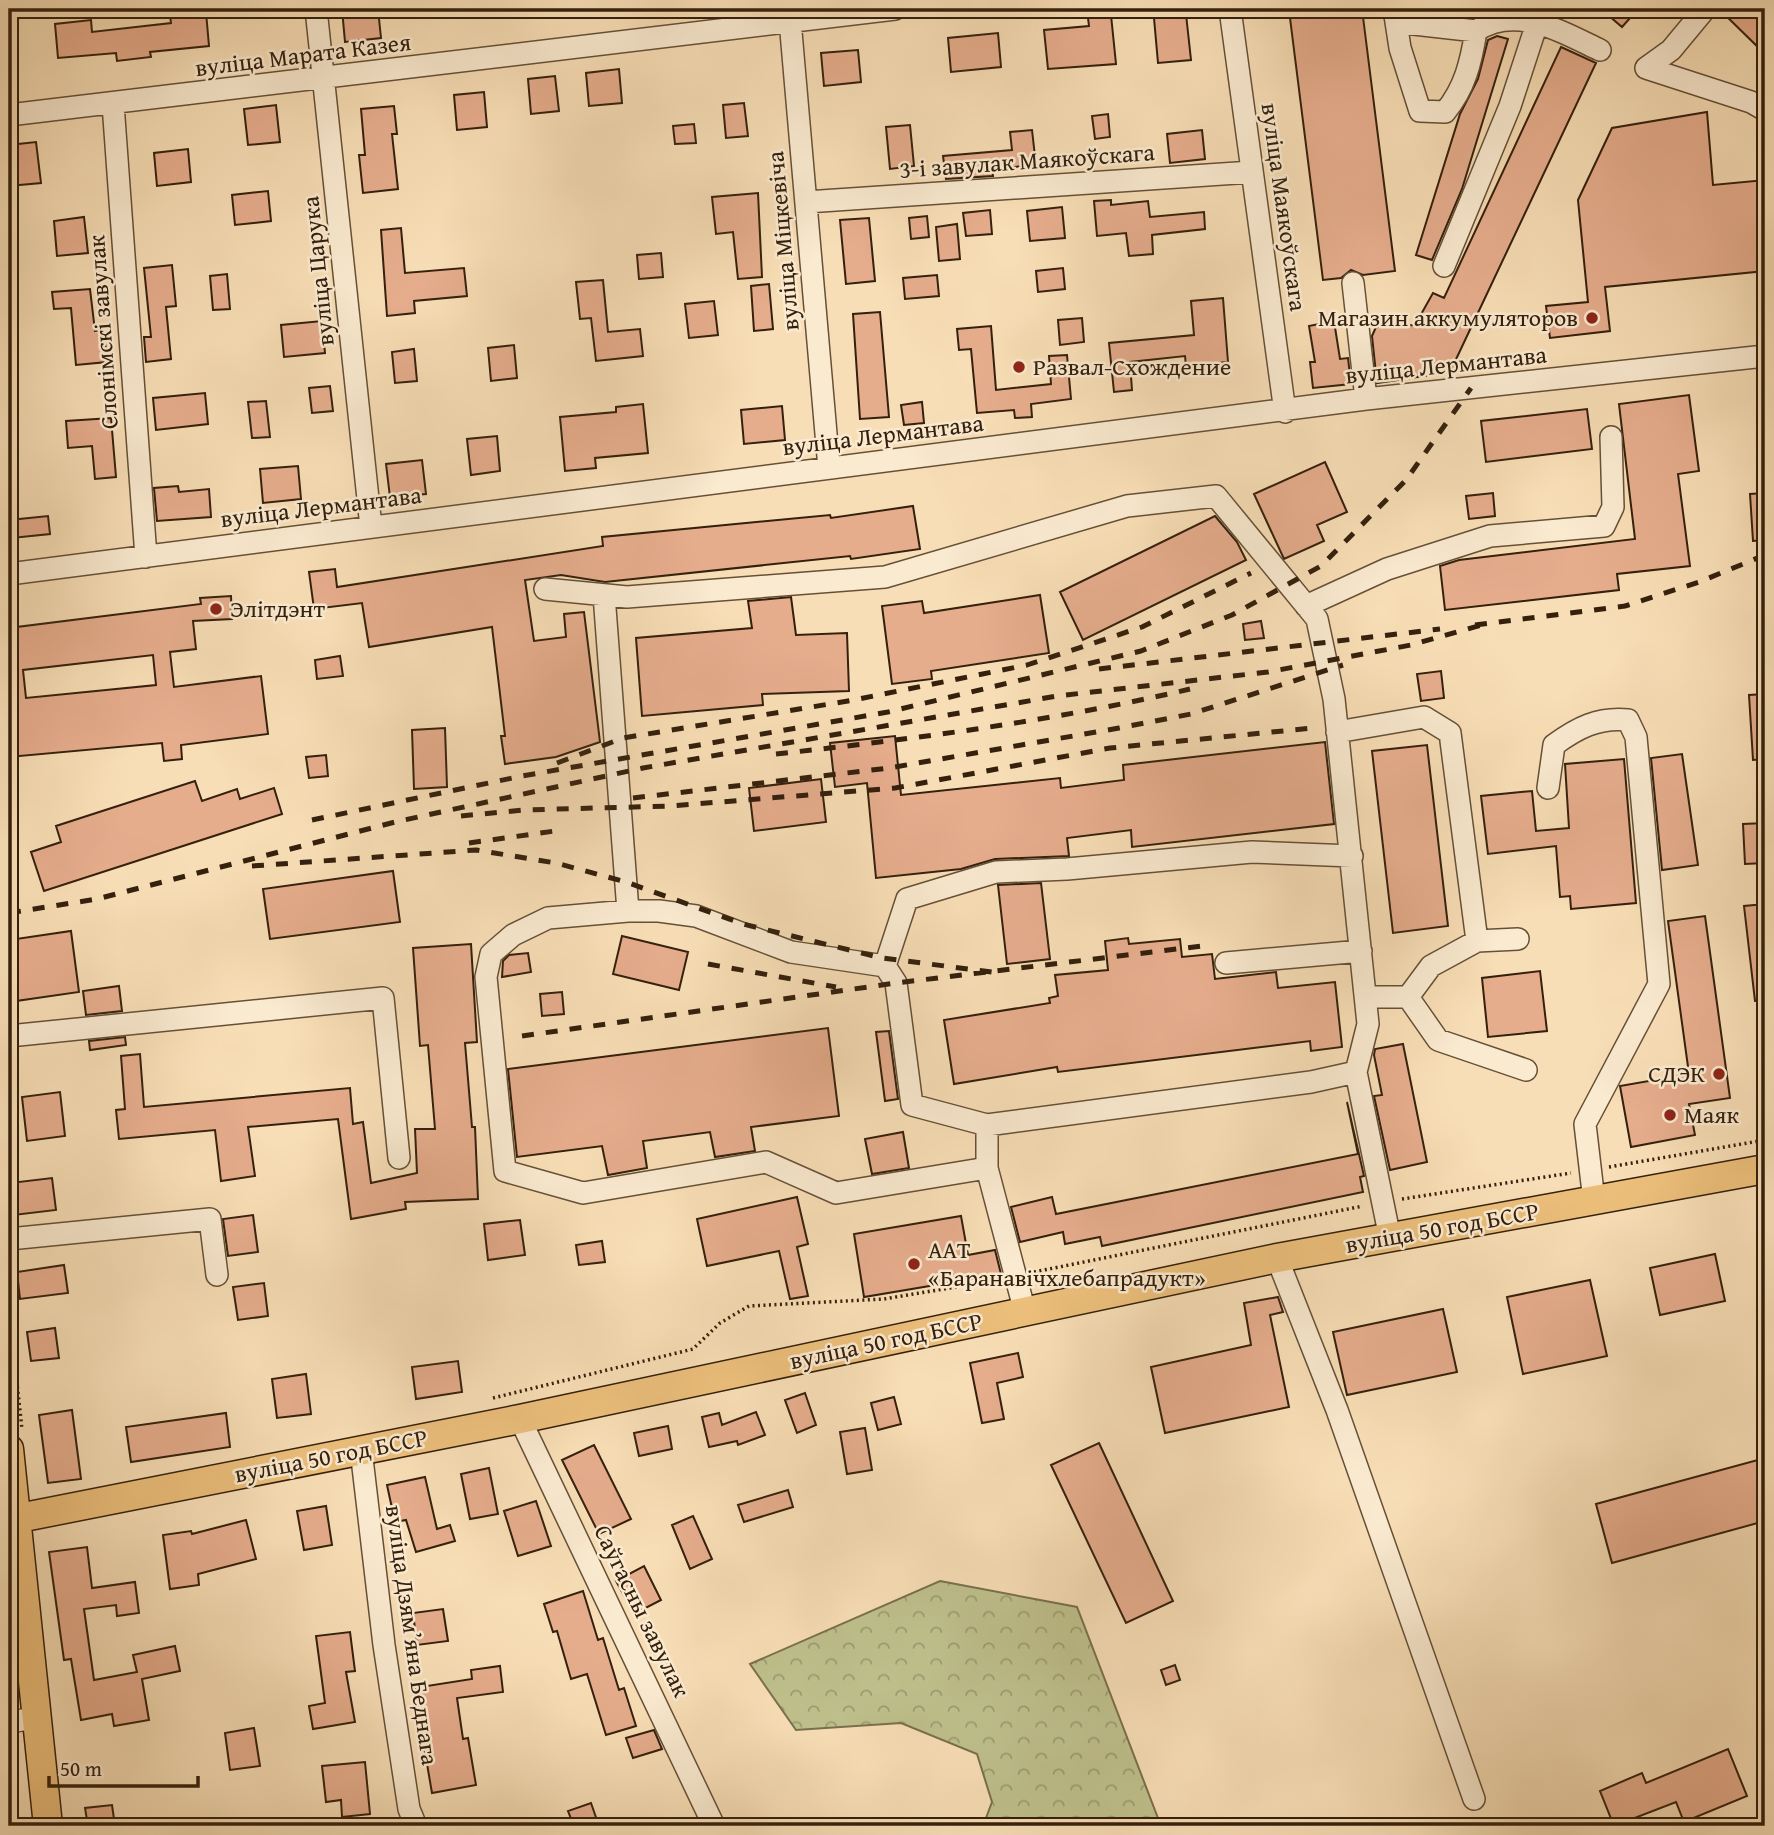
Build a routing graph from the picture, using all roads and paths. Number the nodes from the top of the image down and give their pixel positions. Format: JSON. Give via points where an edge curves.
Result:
{"nodes":[{"id":1,"x":316,"y":9,"type":"edge"},
{"id":2,"x":895,"y":9,"type":"edge"},
{"id":3,"x":1230,"y":9,"type":"edge"},
{"id":4,"x":1705,"y":9,"type":"edge"},
{"id":5,"x":790,"y":15,"type":"edge"},
{"id":6,"x":1539,"y":15,"type":"edge"},
{"id":7,"x":1395,"y":16,"type":"edge"},
{"id":8,"x":1476,"y":31,"type":"junction"},
{"id":9,"x":1600,"y":50,"type":"dead end"},
{"id":10,"x":324,"y":79,"type":"junction"},
{"id":11,"x":113,"y":104,"type":"junction"},
{"id":12,"x":1765,"y":110,"type":"edge"},
{"id":13,"x":9,"y":115,"type":"edge"},
{"id":14,"x":1252,"y":172,"type":"junction"},
{"id":15,"x":806,"y":202,"type":"junction"},
{"id":16,"x":1444,"y":266,"type":"dead end"},
{"id":17,"x":1353,"y":283,"type":"dead end"},
{"id":18,"x":1765,"y":356,"type":"edge"},
{"id":19,"x":1366,"y":399,"type":"junction"},
{"id":20,"x":1285,"y":412,"type":"junction"},
{"id":21,"x":1611,"y":438,"type":"dead end"},
{"id":22,"x":830,"y":468,"type":"junction"},
{"id":23,"x":371,"y":527,"type":"junction"},
{"id":24,"x":146,"y":556,"type":"junction"},
{"id":25,"x":9,"y":574,"type":"edge"},
{"id":26,"x":545,"y":589,"type":"dead end"},
{"id":27,"x":604,"y":595,"type":"junction"},
{"id":28,"x":1306,"y":606,"type":"junction"},
{"id":29,"x":1337,"y":732,"type":"junction"},
{"id":30,"x":1548,"y":788,"type":"dead end"},
{"id":31,"x":1352,"y":856,"type":"junction"},
{"id":32,"x":628,"y":912,"type":"junction"},
{"id":33,"x":1518,"y":939,"type":"dead end"},
{"id":34,"x":1477,"y":941,"type":"junction"},
{"id":35,"x":1361,"y":951,"type":"junction"},
{"id":36,"x":1226,"y":963,"type":"dead end"},
{"id":37,"x":885,"y":967,"type":"junction"},
{"id":38,"x":1366,"y":997,"type":"junction"},
{"id":39,"x":1408,"y":997,"type":"junction"},
{"id":40,"x":9,"y":1037,"type":"edge"},
{"id":41,"x":1526,"y":1070,"type":"dead end"},
{"id":42,"x":1356,"y":1072,"type":"junction"},
{"id":43,"x":987,"y":1125,"type":"junction"},
{"id":44,"x":399,"y":1158,"type":"dead end"},
{"id":45,"x":987,"y":1168,"type":"junction"},
{"id":46,"x":1765,"y":1169,"type":"edge"},
{"id":47,"x":1594,"y":1201,"type":"junction"},
{"id":48,"x":1390,"y":1238,"type":"junction"},
{"id":49,"x":9,"y":1239,"type":"edge"},
{"id":50,"x":1277,"y":1258,"type":"junction"},
{"id":51,"x":998,"y":1274,"type":"dead end"},
{"id":52,"x":217,"y":1275,"type":"dead end"},
{"id":53,"x":9,"y":1310,"type":"edge"},
{"id":54,"x":1024,"y":1312,"type":"junction"},
{"id":55,"x":492,"y":1398,"type":"dead end"},
{"id":56,"x":520,"y":1419,"type":"junction"},
{"id":57,"x":16,"y":1445,"type":"edge"},
{"id":58,"x":361,"y":1450,"type":"junction"},
{"id":59,"x":13,"y":1519,"type":"edge"},
{"id":60,"x":36,"y":1718,"type":"junction"},
{"id":61,"x":9,"y":1722,"type":"edge"},
{"id":62,"x":1474,"y":1799,"type":"dead end"},
{"id":63,"x":48,"y":1826,"type":"edge"},
{"id":64,"x":416,"y":1826,"type":"edge"},
{"id":65,"x":715,"y":1826,"type":"edge"}],
"edges":[{"from":1,"to":10,"type":"street","name":"вуліца Царука"},
{"from":2,"to":5,"type":"street","name":"вуліца Марата Казея"},
{"from":3,"to":14,"type":"street","name":"вуліца Маякоўскага"},
{"from":4,"to":12,"type":"street","via":[[1671,50],[1646,68]]},
{"from":5,"to":10,"type":"street","name":"вуліца Марата Казея"},
{"from":5,"to":15,"type":"street","name":"вуліца Міцкевіча"},
{"from":6,"to":8,"type":"street","via":[[1491,21]]},
{"from":6,"to":9,"type":"street"},
{"from":6,"to":16,"type":"street","via":[[1510,106]]},
{"from":7,"to":8,"type":"street"},
{"from":7,"to":8,"type":"street","via":[[1420,111],[1445,113],[1460,95]]},
{"from":10,"to":11,"type":"street","name":"вуліца Марата Казея"},
{"from":10,"to":23,"type":"street","name":"вуліца Царука"},
{"from":11,"to":13,"type":"street","name":"вуліца Марата Казея"},
{"from":11,"to":24,"type":"street","name":"Слонімскі завулак"},
{"from":14,"to":15,"type":"street","name":"3-і завулак Маякоўскага"},
{"from":14,"to":20,"type":"street","name":"вуліца Маякоўскага"},
{"from":15,"to":22,"type":"street","name":"вуліца Міцкевіча"},
{"from":17,"to":19,"type":"street"},
{"from":18,"to":19,"type":"street","name":"вуліца Лермантава"},
{"from":19,"to":20,"type":"street","name":"вуліца Лермантава"},
{"from":20,"to":22,"type":"street","name":"вуліца Лермантава"},
{"from":21,"to":28,"type":"street","via":[[1613,507],[1604,526],[1490,536],[1387,569]]},
{"from":22,"to":23,"type":"street","name":"вуліца Лермантава"},
{"from":23,"to":24,"type":"street","name":"вуліца Лермантава"},
{"from":24,"to":25,"type":"street","name":"вуліца Лермантава"},
{"from":26,"to":27,"type":"street"},
{"from":27,"to":28,"type":"street","via":[[886,577],[1127,506],[1216,496]]},
{"from":27,"to":32,"type":"street"},
{"from":28,"to":29,"type":"street","via":[[1317,619]]},
{"from":29,"to":31,"type":"street"},
{"from":29,"to":34,"type":"street","via":[[1424,717],[1450,733]]},
{"from":30,"to":47,"type":"street","via":[[1554,745],[1575,729],[1607,718],[1628,720],[1636,737],[1659,984],[1585,1124]]},
{"from":31,"to":35,"type":"street"},
{"from":31,"to":37,"type":"street","via":[[1252,852],[996,872],[907,899]]},
{"from":32,"to":37,"type":"street","via":[[696,916],[791,952]]},
{"from":32,"to":45,"type":"street","via":[[548,918],[513,935],[491,954],[485,977],[505,1171],[583,1193],[766,1161],[836,1193]]},
{"from":33,"to":34,"type":"street"},
{"from":34,"to":39,"type":"street","via":[[1431,966]]},
{"from":35,"to":36,"type":"street"},
{"from":35,"to":38,"type":"street"},
{"from":37,"to":43,"type":"street","via":[[896,983],[912,1105]]},
{"from":38,"to":39,"type":"street"},
{"from":38,"to":42,"type":"street","via":[[1368,1024]]},
{"from":39,"to":41,"type":"street","via":[[1438,1040]]},
{"from":40,"to":44,"type":"street","via":[[383,998]]},
{"from":42,"to":43,"type":"street","via":[[1311,1082]]},
{"from":42,"to":48,"type":"street"},
{"from":43,"to":45,"type":"street"},
{"from":45,"to":54,"type":"street"},
{"from":46,"to":47,"type":"main road","name":"вуліца 50 год БССР"},
{"from":47,"to":48,"type":"main road","name":"вуліца 50 год БССР"},
{"from":48,"to":50,"type":"main road","name":"вуліца 50 год БССР"},
{"from":49,"to":52,"type":"street","via":[[210,1219]]},
{"from":50,"to":54,"type":"main road","name":"вуліца 50 год БССР"},
{"from":50,"to":62,"type":"street","via":[[1337,1410]]},
{"from":51,"to":55,"type":"path","via":[[998,1280],[884,1299],[749,1306],[720,1323],[693,1349]]},
{"from":53,"to":57,"type":"path"},
{"from":54,"to":56,"type":"main road","name":"вуліца 50 год БССР"},
{"from":56,"to":58,"type":"main road","name":"вуліца 50 год БССР"},
{"from":56,"to":65,"type":"street","name":"Саўгасны завулак"},
{"from":57,"to":59,"type":"main road"},
{"from":58,"to":59,"type":"main road","name":"вуліца 50 год БССР"},
{"from":58,"to":64,"type":"street","name":"вуліца Дзямʼяна Беднага","via":[[384,1645],[409,1809]]},
{"from":59,"to":60,"type":"main road"},
{"from":60,"to":61,"type":"street"},
{"from":60,"to":63,"type":"main road"}]}
